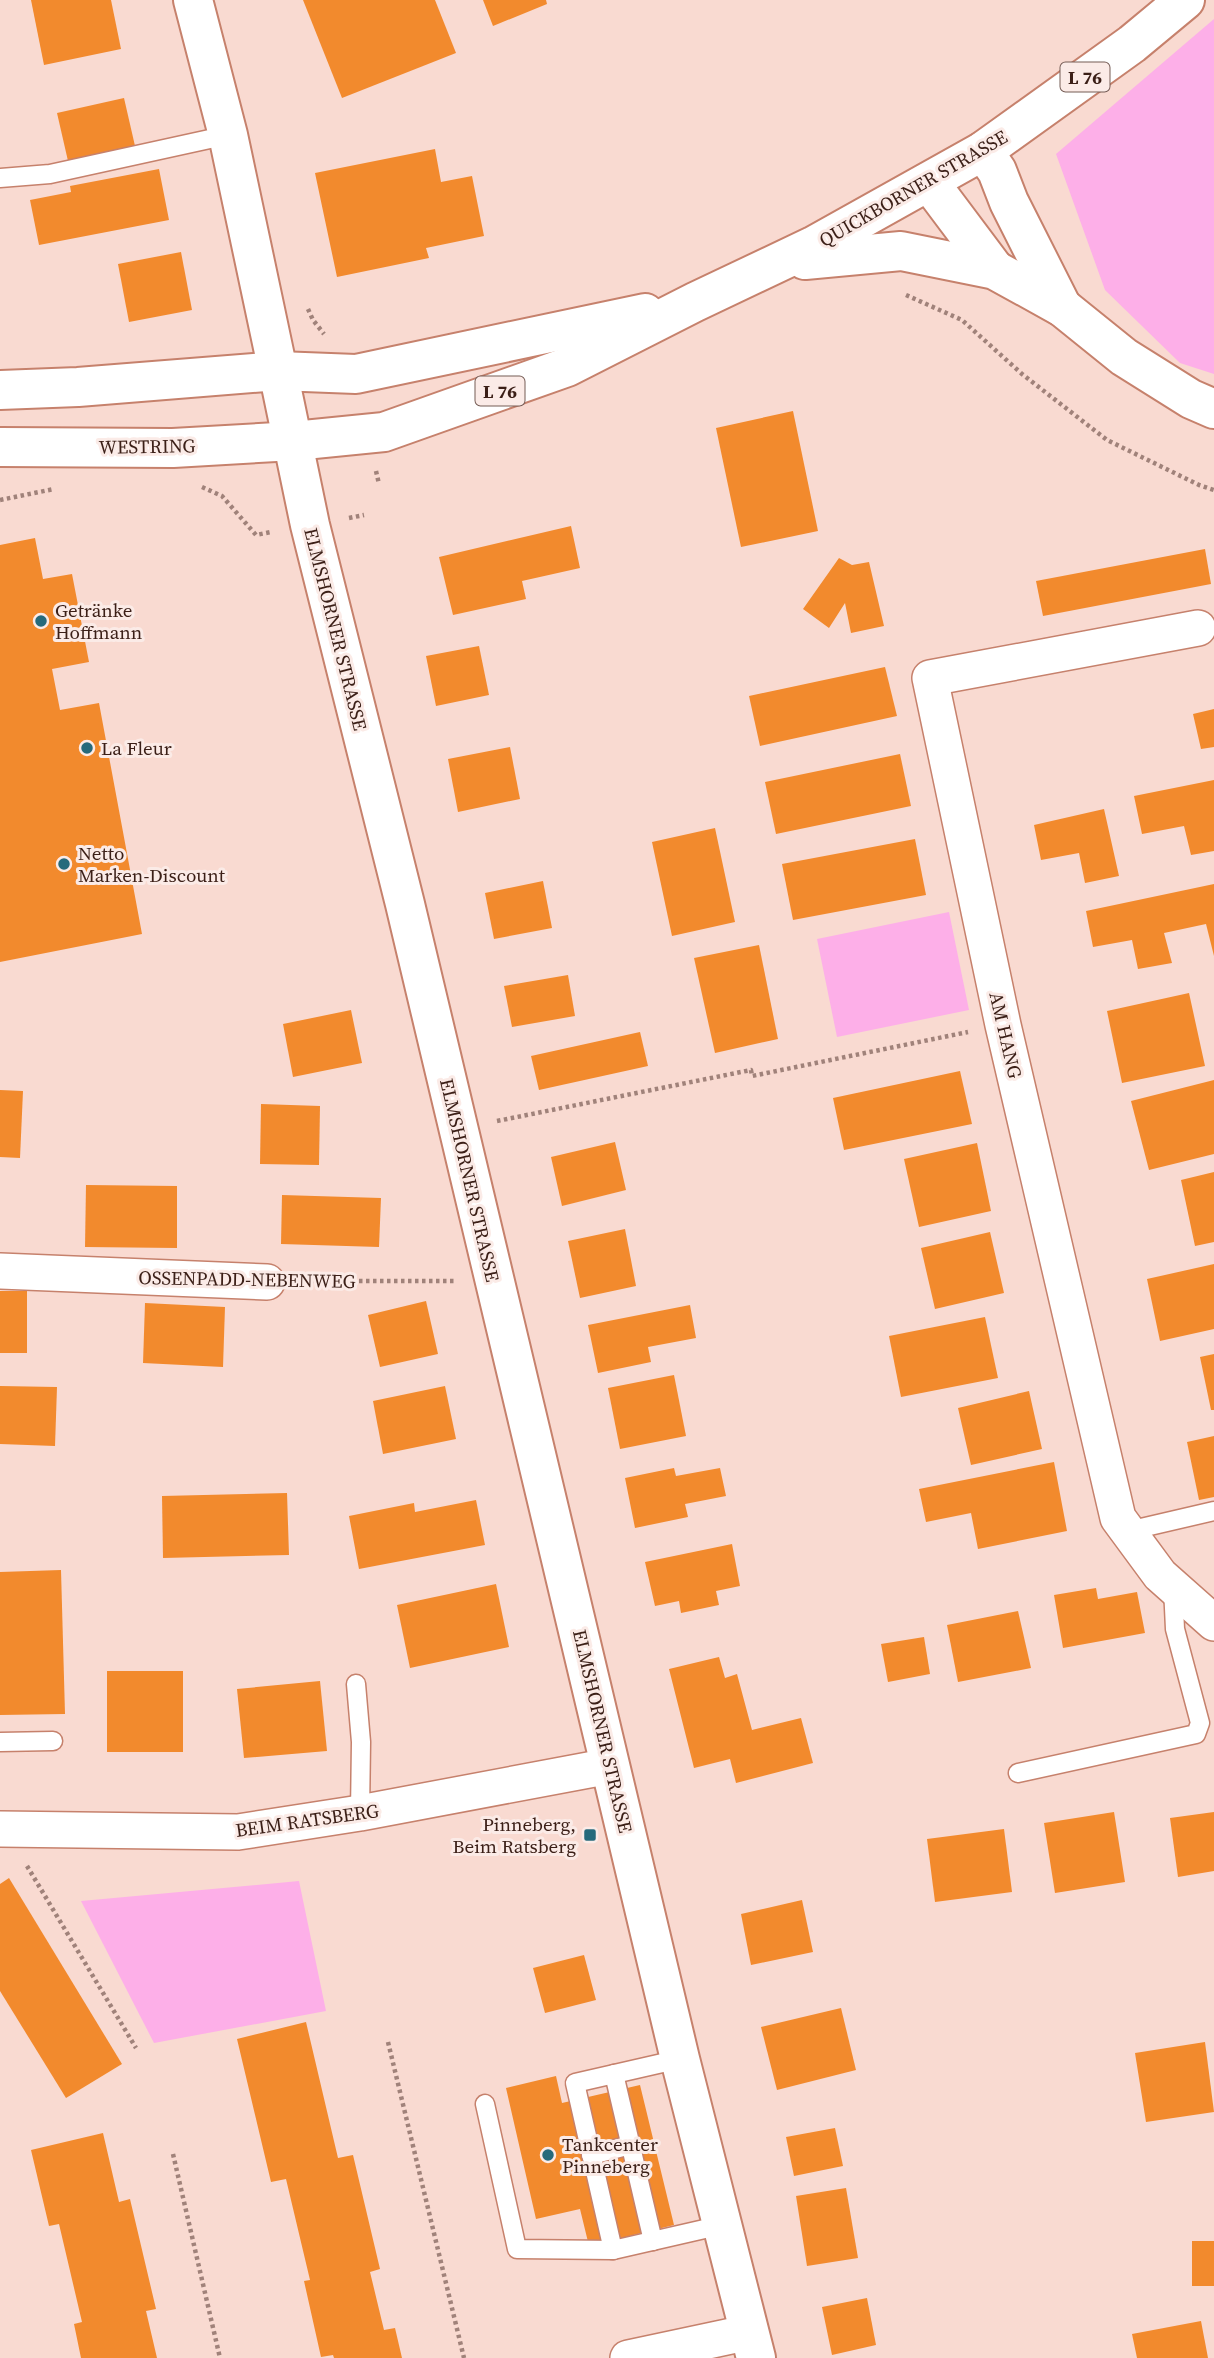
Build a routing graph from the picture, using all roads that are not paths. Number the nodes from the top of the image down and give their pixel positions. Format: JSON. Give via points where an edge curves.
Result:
{"nodes":[{"id":1,"x":193,"y":0,"type":"edge"},
{"id":2,"x":1185,"y":0,"type":"edge"},
{"id":3,"x":229,"y":135,"type":"junction"},
{"id":4,"x":983,"y":151,"type":"junction"},
{"id":5,"x":0,"y":178,"type":"edge"},
{"id":6,"x":929,"y":182,"type":"junction"},
{"id":7,"x":780,"y":263,"type":"junction"},
{"id":8,"x":995,"y":270,"type":"junction"},
{"id":9,"x":695,"y":302,"type":"junction"},
{"id":10,"x":1062,"y":307,"type":"junction"},
{"id":11,"x":278,"y":372,"type":"junction"},
{"id":12,"x":0,"y":390,"type":"edge"},
{"id":13,"x":1214,"y":409,"type":"edge"},
{"id":14,"x":294,"y":441,"type":"junction"},
{"id":15,"x":0,"y":447,"type":"edge"},
{"id":16,"x":1198,"y":628,"type":"dead end"},
{"id":17,"x":0,"y":1271,"type":"edge"},
{"id":18,"x":268,"y":1282,"type":"road end"},
{"id":19,"x":1214,"y":1511,"type":"edge"},
{"id":20,"x":1128,"y":1531,"type":"junction"},
{"id":21,"x":1173,"y":1587,"type":"junction"},
{"id":22,"x":1214,"y":1623,"type":"edge"},
{"id":23,"x":356,"y":1684,"type":"dead end"},
{"id":24,"x":53,"y":1741,"type":"dead end"},
{"id":25,"x":0,"y":1742,"type":"edge"},
{"id":26,"x":610,"y":1766,"type":"junction"},
{"id":27,"x":1018,"y":1773,"type":"dead end"},
{"id":28,"x":360,"y":1813,"type":"junction"},
{"id":29,"x":3,"y":1829,"type":"edge"},
{"id":30,"x":680,"y":2059,"type":"junction"},
{"id":31,"x":614,"y":2074,"type":"junction"},
{"id":32,"x":485,"y":2104,"type":"dead end"},
{"id":33,"x":631,"y":2145,"type":"junction"},
{"id":34,"x":591,"y":2155,"type":"junction"},
{"id":35,"x":722,"y":2225,"type":"junction"},
{"id":36,"x":653,"y":2241,"type":"junction"},
{"id":37,"x":612,"y":2250,"type":"junction"},
{"id":38,"x":753,"y":2345,"type":"edge"},
{"id":39,"x":628,"y":2358,"type":"edge"}],
"edges":[{"from":1,"to":3,"type":"main road","name":"ELMSHORNER STRASSE"},
{"from":2,"to":4,"type":"main road","name":"QUICKBORNER STRASSE","number":"L 76","via":[[1132,44]]},
{"from":3,"to":5,"type":"lane","via":[[50,174]]},
{"from":3,"to":11,"type":"main road","name":"ELMSHORNER STRASSE"},
{"from":4,"to":6,"type":"main road","name":"QUICKBORNER STRASSE","number":"L 76"},
{"from":4,"to":10,"type":"main road"},
{"from":6,"to":7,"type":"main road","name":"QUICKBORNER STRASSE","number":"L 76"},
{"from":6,"to":8,"type":"main road"},
{"from":7,"to":8,"type":"main road","via":[[901,251]]},
{"from":7,"to":9,"type":"main road","name":"QUICKBORNER STRASSE","number":"L 76"},
{"from":8,"to":10,"type":"main road"},
{"from":9,"to":11,"type":"main road","name":"QUICKBORNER STRASSE","number":"L 76","via":[[356,374]]},
{"from":9,"to":14,"type":"main road","name":"QUICKBORNER STRASSE","number":"L 76","via":[[567,368],[384,432]]},
{"from":10,"to":13,"type":"main road","via":[[1124,357],[1191,400]]},
{"from":11,"to":12,"type":"main road"},
{"from":11,"to":14,"type":"main road","name":"ELMSHORNER STRASSE"},
{"from":14,"to":15,"type":"main road","name":"WESTRING","via":[[173,448]]},
{"from":14,"to":26,"type":"main road","name":"ELMSHORNER STRASSE","via":[[310,525]]},
{"from":16,"to":20,"type":"street","name":"AM HANG","via":[[930,678],[1003,1025],[1118,1518]]},
{"from":17,"to":18,"type":"street","name":"OSSENPADD-NEBENWEG"},
{"from":19,"to":20,"type":"lane"},
{"from":20,"to":21,"type":"street","name":"AM HANG"},
{"from":21,"to":22,"type":"street","name":"AM HANG"},
{"from":21,"to":27,"type":"lane","via":[[1175,1629],[1200,1723],[1196,1734]]},
{"from":23,"to":28,"type":"lane"},
{"from":24,"to":25,"type":"lane"},
{"from":26,"to":28,"type":"street","name":"BEIM RATSBERG"},
{"from":26,"to":30,"type":"main road","name":"ELMSHORNER STRASSE"},
{"from":28,"to":29,"type":"street","name":"BEIM RATSBERG","via":[[237,1832]]},
{"from":30,"to":31,"type":"lane"},
{"from":30,"to":35,"type":"main road","name":"ELMSHORNER STRASSE"},
{"from":31,"to":33,"type":"lane"},
{"from":31,"to":34,"type":"lane","via":[[575,2083]]},
{"from":32,"to":37,"type":"lane","via":[[517,2249]]},
{"from":33,"to":34,"type":"lane"},
{"from":33,"to":36,"type":"lane"},
{"from":34,"to":37,"type":"lane"},
{"from":35,"to":36,"type":"lane"},
{"from":35,"to":38,"type":"main road","name":"ELMSHORNER STRASSE"},
{"from":36,"to":37,"type":"lane"},
{"from":38,"to":39,"type":"street"}]}
